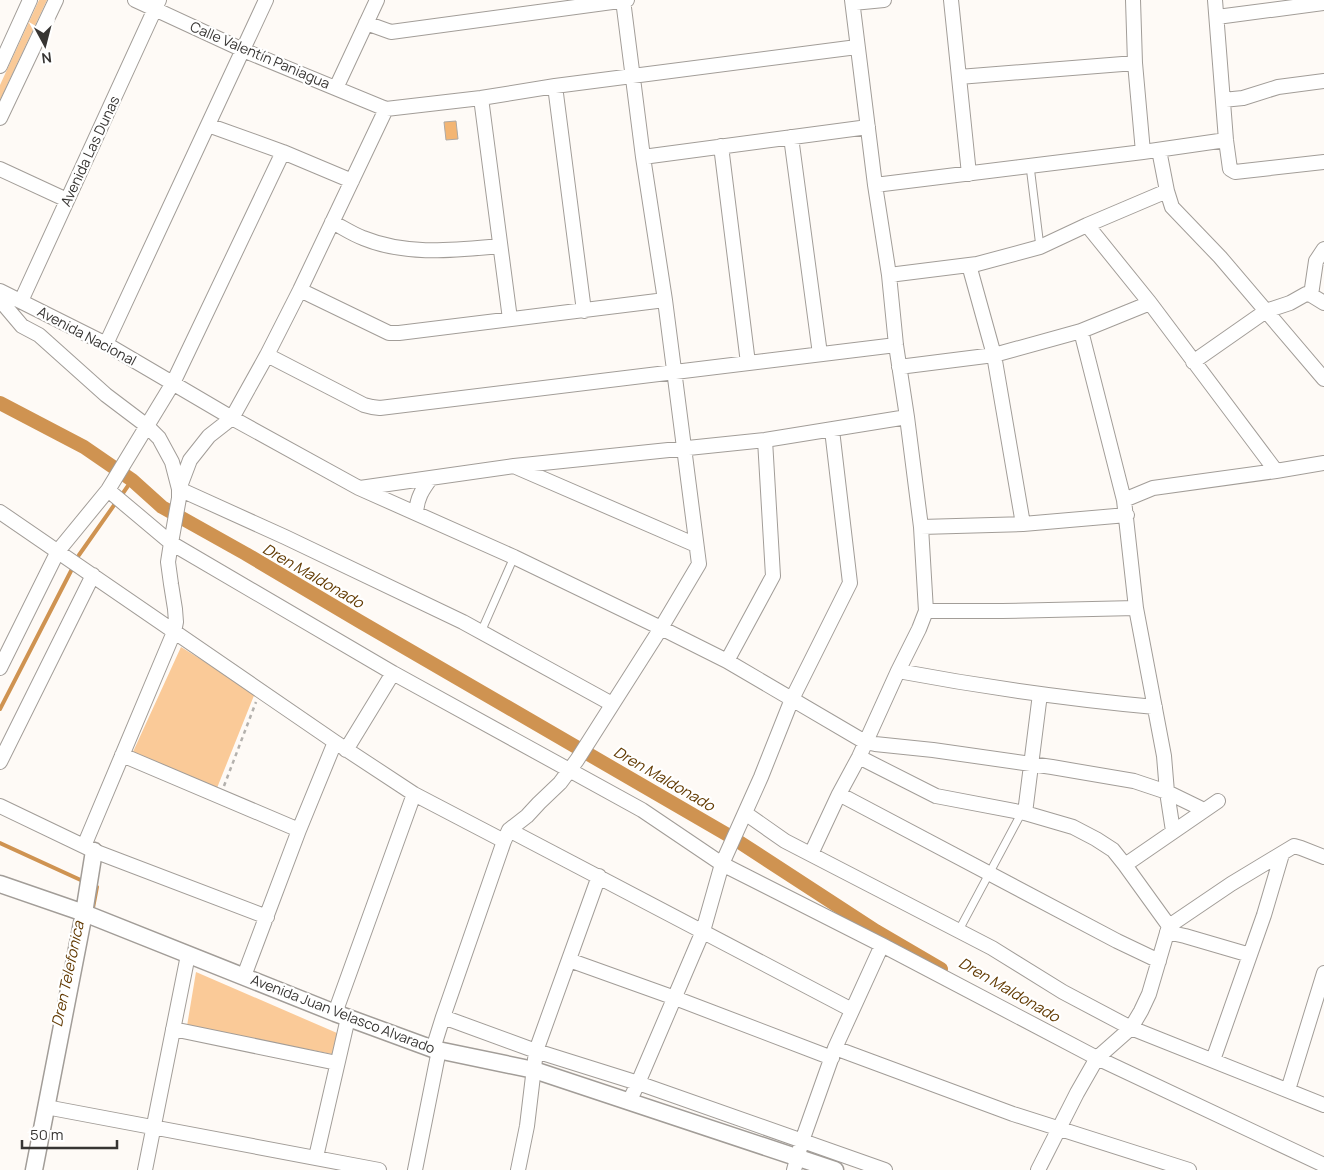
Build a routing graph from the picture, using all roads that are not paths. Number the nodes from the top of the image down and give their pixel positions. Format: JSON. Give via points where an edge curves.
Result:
{"nodes":[{"id":1,"x":30,"y":0,"type":"edge"},
{"id":2,"x":56,"y":0,"type":"edge"},
{"id":3,"x":135,"y":0,"type":"edge"},
{"id":4,"x":266,"y":0,"type":"edge"},
{"id":5,"x":377,"y":0,"type":"edge"},
{"id":6,"x":623,"y":0,"type":"edge"},
{"id":7,"x":627,"y":0,"type":"edge"},
{"id":8,"x":884,"y":0,"type":"edge"},
{"id":9,"x":951,"y":0,"type":"edge"},
{"id":10,"x":1133,"y":0,"type":"edge"},
{"id":11,"x":1215,"y":0,"type":"edge"},
{"id":12,"x":852,"y":2,"type":"edge"},
{"id":13,"x":1324,"y":3,"type":"edge"},
{"id":14,"x":157,"y":5,"type":"edge"},
{"id":15,"x":545,"y":6,"type":"edge"},
{"id":16,"x":1216,"y":17,"type":"junction"},
{"id":17,"x":366,"y":23,"type":"junction"},
{"id":18,"x":857,"y":47,"type":"junction"},
{"id":19,"x":243,"y":50,"type":"junction"},
{"id":20,"x":1135,"y":63,"type":"junction"},
{"id":21,"x":0,"y":66,"type":"edge"},
{"id":22,"x":634,"y":76,"type":"junction"},
{"id":23,"x":959,"y":78,"type":"junction"},
{"id":24,"x":1324,"y":81,"type":"edge"},
{"id":25,"x":555,"y":86,"type":"junction"},
{"id":26,"x":336,"y":88,"type":"junction"},
{"id":27,"x":481,"y":98,"type":"junction"},
{"id":28,"x":1223,"y":100,"type":"junction"},
{"id":29,"x":386,"y":109,"type":"junction"},
{"id":30,"x":0,"y":118,"type":"edge"},
{"id":31,"x":208,"y":125,"type":"junction"},
{"id":32,"x":868,"y":127,"type":"junction"},
{"id":33,"x":791,"y":137,"type":"junction"},
{"id":34,"x":1226,"y":140,"type":"junction"},
{"id":35,"x":721,"y":146,"type":"junction"},
{"id":36,"x":1159,"y":150,"type":"junction"},
{"id":37,"x":283,"y":152,"type":"junction"},
{"id":38,"x":1142,"y":152,"type":"junction"},
{"id":39,"x":642,"y":157,"type":"junction"},
{"id":40,"x":1324,"y":162,"type":"edge"},
{"id":41,"x":1030,"y":166,"type":"junction"},
{"id":42,"x":0,"y":169,"type":"edge"},
{"id":43,"x":969,"y":174,"type":"junction"},
{"id":44,"x":352,"y":181,"type":"junction"},
{"id":45,"x":875,"y":185,"type":"junction"},
{"id":46,"x":1166,"y":191,"type":"junction"},
{"id":47,"x":67,"y":200,"type":"junction"},
{"id":48,"x":332,"y":222,"type":"junction"},
{"id":49,"x":1087,"y":225,"type":"junction"},
{"id":50,"x":500,"y":246,"type":"junction"},
{"id":51,"x":1040,"y":247,"type":"junction"},
{"id":52,"x":1324,"y":249,"type":"edge"},
{"id":53,"x":970,"y":265,"type":"junction"},
{"id":54,"x":889,"y":275,"type":"junction"},
{"id":55,"x":300,"y":290,"type":"junction"},
{"id":56,"x":0,"y":291,"type":"edge"},
{"id":57,"x":1311,"y":295,"type":"junction"},
{"id":58,"x":0,"y":300,"type":"edge"},
{"id":59,"x":665,"y":300,"type":"junction"},
{"id":60,"x":21,"y":301,"type":"junction"},
{"id":61,"x":1150,"y":303,"type":"junction"},
{"id":62,"x":1324,"y":303,"type":"edge"},
{"id":63,"x":584,"y":311,"type":"junction"},
{"id":64,"x":1266,"y":311,"type":"junction"},
{"id":65,"x":510,"y":319,"type":"junction"},
{"id":66,"x":1081,"y":331,"type":"junction"},
{"id":67,"x":106,"y":344,"type":"junction"},
{"id":68,"x":896,"y":345,"type":"junction"},
{"id":69,"x":820,"y":354,"type":"junction"},
{"id":70,"x":267,"y":355,"type":"junction"},
{"id":71,"x":994,"y":355,"type":"junction"},
{"id":72,"x":1193,"y":362,"type":"junction"},
{"id":73,"x":748,"y":363,"type":"junction"},
{"id":74,"x":899,"y":367,"type":"junction"},
{"id":75,"x":674,"y":371,"type":"junction"},
{"id":76,"x":1324,"y":379,"type":"edge"},
{"id":77,"x":173,"y":382,"type":"junction"},
{"id":78,"x":907,"y":417,"type":"junction"},
{"id":79,"x":232,"y":418,"type":"junction"},
{"id":80,"x":147,"y":426,"type":"junction"},
{"id":81,"x":832,"y":430,"type":"junction"},
{"id":82,"x":765,"y":440,"type":"junction"},
{"id":83,"x":684,"y":448,"type":"junction"},
{"id":84,"x":1324,"y":463,"type":"edge"},
{"id":85,"x":514,"y":466,"type":"junction"},
{"id":86,"x":1276,"y":471,"type":"junction"},
{"id":87,"x":431,"y":478,"type":"junction"},
{"id":88,"x":359,"y":488,"type":"junction"},
{"id":89,"x":179,"y":489,"type":"junction"},
{"id":90,"x":108,"y":490,"type":"junction"},
{"id":91,"x":1124,"y":500,"type":"junction"},
{"id":92,"x":0,"y":512,"type":"edge"},
{"id":93,"x":416,"y":513,"type":"junction"},
{"id":94,"x":1127,"y":515,"type":"junction"},
{"id":95,"x":1023,"y":524,"type":"junction"},
{"id":96,"x":920,"y":527,"type":"junction"},
{"id":97,"x":172,"y":537,"type":"junction"},
{"id":98,"x":696,"y":546,"type":"junction"},
{"id":99,"x":58,"y":551,"type":"junction"},
{"id":100,"x":514,"y":557,"type":"junction"},
{"id":101,"x":93,"y":575,"type":"junction"},
{"id":102,"x":1136,"y":608,"type":"junction"},
{"id":103,"x":926,"y":611,"type":"junction"},
{"id":104,"x":661,"y":628,"type":"junction"},
{"id":105,"x":174,"y":632,"type":"junction"},
{"id":106,"x":481,"y":632,"type":"junction"},
{"id":107,"x":727,"y":661,"type":"junction"},
{"id":108,"x":0,"y":668,"type":"edge"},
{"id":109,"x":898,"y":671,"type":"junction"},
{"id":110,"x":394,"y":673,"type":"junction"},
{"id":111,"x":1040,"y":694,"type":"junction"},
{"id":112,"x":792,"y":699,"type":"junction"},
{"id":113,"x":612,"y":704,"type":"junction"},
{"id":114,"x":1155,"y":708,"type":"junction"},
{"id":115,"x":865,"y":742,"type":"junction"},
{"id":116,"x":341,"y":746,"type":"junction"},
{"id":117,"x":122,"y":755,"type":"junction"},
{"id":118,"x":859,"y":757,"type":"junction"},
{"id":119,"x":0,"y":762,"type":"edge"},
{"id":120,"x":1031,"y":764,"type":"junction"},
{"id":121,"x":574,"y":765,"type":"junction"},
{"id":122,"x":1167,"y":792,"type":"junction"},
{"id":123,"x":414,"y":794,"type":"junction"},
{"id":124,"x":839,"y":794,"type":"junction"},
{"id":125,"x":1218,"y":801,"type":"dead end"},
{"id":126,"x":0,"y":806,"type":"edge"},
{"id":127,"x":1204,"y":810,"type":"junction"},
{"id":128,"x":1024,"y":812,"type":"junction"},
{"id":129,"x":745,"y":813,"type":"junction"},
{"id":130,"x":299,"y":830,"type":"junction"},
{"id":131,"x":1173,"y":831,"type":"junction"},
{"id":132,"x":506,"y":835,"type":"junction"},
{"id":133,"x":89,"y":848,"type":"junction"},
{"id":134,"x":1320,"y":852,"type":"edge"},
{"id":135,"x":811,"y":854,"type":"junction"},
{"id":136,"x":1282,"y":854,"type":"junction"},
{"id":137,"x":722,"y":864,"type":"junction"},
{"id":138,"x":1125,"y":865,"type":"junction"},
{"id":139,"x":989,"y":874,"type":"junction"},
{"id":140,"x":599,"y":876,"type":"junction"},
{"id":141,"x":0,"y":884,"type":"edge"},
{"id":142,"x":84,"y":913,"type":"junction"},
{"id":143,"x":267,"y":917,"type":"junction"},
{"id":144,"x":1168,"y":929,"type":"junction"},
{"id":145,"x":959,"y":930,"type":"junction"},
{"id":146,"x":703,"y":931,"type":"junction"},
{"id":147,"x":882,"y":945,"type":"junction"},
{"id":148,"x":188,"y":955,"type":"junction"},
{"id":149,"x":1250,"y":955,"type":"junction"},
{"id":150,"x":569,"y":960,"type":"junction"},
{"id":151,"x":1159,"y":961,"type":"junction"},
{"id":152,"x":1324,"y":974,"type":"edge"},
{"id":153,"x":244,"y":976,"type":"junction"},
{"id":154,"x":675,"y":998,"type":"junction"},
{"id":155,"x":852,"y":1010,"type":"junction"},
{"id":156,"x":341,"y":1015,"type":"junction"},
{"id":157,"x":1318,"y":1016,"type":"edge"},
{"id":158,"x":442,"y":1017,"type":"junction"},
{"id":159,"x":1131,"y":1028,"type":"junction"},
{"id":160,"x":173,"y":1029,"type":"junction"},
{"id":161,"x":436,"y":1049,"type":"junction"},
{"id":162,"x":536,"y":1051,"type":"junction"},
{"id":163,"x":834,"y":1053,"type":"junction"},
{"id":164,"x":1097,"y":1058,"type":"junction"},
{"id":165,"x":1213,"y":1060,"type":"junction"},
{"id":166,"x":337,"y":1062,"type":"junction"},
{"id":167,"x":534,"y":1070,"type":"junction"},
{"id":168,"x":638,"y":1083,"type":"junction"},
{"id":169,"x":1288,"y":1090,"type":"junction"},
{"id":170,"x":629,"y":1102,"type":"junction"},
{"id":171,"x":1324,"y":1105,"type":"edge"},
{"id":172,"x":46,"y":1107,"type":"junction"},
{"id":173,"x":153,"y":1127,"type":"junction"},
{"id":174,"x":1059,"y":1128,"type":"junction"},
{"id":175,"x":802,"y":1141,"type":"junction"},
{"id":176,"x":316,"y":1157,"type":"junction"},
{"id":177,"x":795,"y":1164,"type":"edge"},
{"id":178,"x":1324,"y":1165,"type":"edge"},
{"id":179,"x":34,"y":1170,"type":"edge"},
{"id":180,"x":146,"y":1170,"type":"edge"},
{"id":181,"x":379,"y":1170,"type":"edge"},
{"id":182,"x":415,"y":1170,"type":"edge"},
{"id":183,"x":518,"y":1170,"type":"edge"},
{"id":184,"x":835,"y":1170,"type":"edge"},
{"id":185,"x":885,"y":1170,"type":"edge"},
{"id":186,"x":1038,"y":1170,"type":"edge"},
{"id":187,"x":1189,"y":1170,"type":"edge"}],
"edges":[{"from":1,"to":21,"type":"street"},
{"from":2,"to":30,"type":"street"},
{"from":3,"to":14,"type":"street","name":"Calle Valentín Paniagua"},
{"from":4,"to":19,"type":"street"},
{"from":5,"to":17,"type":"street"},
{"from":6,"to":7,"type":"street"},
{"from":6,"to":15,"type":"street"},
{"from":6,"to":22,"type":"street"},
{"from":8,"to":12,"type":"street"},
{"from":9,"to":23,"type":"street"},
{"from":10,"to":20,"type":"street"},
{"from":11,"to":16,"type":"street"},
{"from":12,"to":18,"type":"street"},
{"from":13,"to":16,"type":"street"},
{"from":14,"to":19,"type":"street","name":"Calle Valentín Paniagua"},
{"from":14,"to":47,"type":"street","name":"Avenida Las Dunas"},
{"from":15,"to":17,"type":"street","via":[[390,32]]},
{"from":16,"to":28,"type":"street"},
{"from":17,"to":26,"type":"street"},
{"from":18,"to":22,"type":"street"},
{"from":18,"to":32,"type":"street"},
{"from":19,"to":26,"type":"street","name":"Calle Valentín Paniagua"},
{"from":19,"to":31,"type":"street"},
{"from":20,"to":23,"type":"street"},
{"from":20,"to":38,"type":"street"},
{"from":22,"to":25,"type":"street"},
{"from":22,"to":39,"type":"street"},
{"from":23,"to":43,"type":"street"},
{"from":24,"to":28,"type":"street","via":[[1278,87],[1243,98]]},
{"from":25,"to":27,"type":"street"},
{"from":25,"to":63,"type":"street"},
{"from":26,"to":29,"type":"street","name":"Calle Valentín Paniagua"},
{"from":27,"to":29,"type":"street"},
{"from":27,"to":50,"type":"street"},
{"from":28,"to":34,"type":"street"},
{"from":29,"to":44,"type":"street"},
{"from":31,"to":37,"type":"street"},
{"from":31,"to":67,"type":"street"},
{"from":32,"to":33,"type":"street"},
{"from":32,"to":45,"type":"street"},
{"from":33,"to":35,"type":"street"},
{"from":33,"to":69,"type":"street"},
{"from":34,"to":36,"type":"street"},
{"from":34,"to":40,"type":"street","via":[[1230,168],[1235,172]]},
{"from":35,"to":39,"type":"street"},
{"from":35,"to":73,"type":"street"},
{"from":36,"to":38,"type":"street"},
{"from":36,"to":46,"type":"street"},
{"from":37,"to":44,"type":"street"},
{"from":37,"to":77,"type":"street"},
{"from":38,"to":41,"type":"street"},
{"from":39,"to":59,"type":"street"},
{"from":41,"to":43,"type":"street"},
{"from":41,"to":51,"type":"lane"},
{"from":42,"to":47,"type":"street"},
{"from":43,"to":45,"type":"street"},
{"from":44,"to":48,"type":"street"},
{"from":45,"to":54,"type":"street"},
{"from":46,"to":49,"type":"street"},
{"from":46,"to":64,"type":"street","via":[[1172,207]]},
{"from":47,"to":60,"type":"street","name":"Avenida Las Dunas"},
{"from":48,"to":50,"type":"street","via":[[362,238],[410,250]]},
{"from":48,"to":55,"type":"street"},
{"from":49,"to":51,"type":"street"},
{"from":49,"to":61,"type":"street"},
{"from":50,"to":65,"type":"street"},
{"from":51,"to":53,"type":"street"},
{"from":52,"to":57,"type":"street","via":[[1316,262]]},
{"from":53,"to":54,"type":"street"},
{"from":53,"to":71,"type":"street"},
{"from":54,"to":68,"type":"street"},
{"from":55,"to":65,"type":"street","via":[[390,333]]},
{"from":55,"to":70,"type":"street"},
{"from":56,"to":60,"type":"street","name":"Avenida Nacional"},
{"from":57,"to":62,"type":"street"},
{"from":57,"to":64,"type":"street","via":[[1306,294]]},
{"from":58,"to":80,"type":"street","via":[[22,326],[39,335],[106,395]]},
{"from":59,"to":63,"type":"street"},
{"from":59,"to":75,"type":"street"},
{"from":60,"to":67,"type":"street","name":"Avenida Nacional"},
{"from":61,"to":66,"type":"street"},
{"from":61,"to":72,"type":"street"},
{"from":63,"to":65,"type":"street"},
{"from":64,"to":72,"type":"street"},
{"from":64,"to":76,"type":"street"},
{"from":66,"to":71,"type":"street"},
{"from":66,"to":91,"type":"street"},
{"from":67,"to":77,"type":"street","name":"Avenida Nacional"},
{"from":68,"to":69,"type":"street"},
{"from":68,"to":74,"type":"street"},
{"from":69,"to":73,"type":"street"},
{"from":70,"to":75,"type":"street","via":[[364,405],[380,408]]},
{"from":70,"to":79,"type":"street"},
{"from":71,"to":74,"type":"street"},
{"from":71,"to":95,"type":"street"},
{"from":72,"to":86,"type":"street"},
{"from":73,"to":75,"type":"street"},
{"from":74,"to":78,"type":"street"},
{"from":75,"to":83,"type":"street"},
{"from":77,"to":79,"type":"street","name":"Avenida Nacional"},
{"from":77,"to":80,"type":"street"},
{"from":78,"to":81,"type":"street"},
{"from":78,"to":96,"type":"street"},
{"from":79,"to":88,"type":"street","name":"Avenida Nacional"},
{"from":79,"to":89,"type":"street","via":[[209,436],[190,460]]},
{"from":80,"to":89,"type":"street","via":[[159,438],[172,462]]},
{"from":80,"to":90,"type":"street"},
{"from":81,"to":82,"type":"street"},
{"from":81,"to":112,"type":"street","via":[[850,583]]},
{"from":82,"to":83,"type":"street"},
{"from":82,"to":107,"type":"street","via":[[773,576]]},
{"from":83,"to":85,"type":"street"},
{"from":83,"to":98,"type":"street"},
{"from":84,"to":86,"type":"street"},
{"from":85,"to":87,"type":"street"},
{"from":85,"to":98,"type":"street"},
{"from":86,"to":91,"type":"street","via":[[1153,488]]},
{"from":87,"to":88,"type":"street"},
{"from":87,"to":93,"type":"street","via":[[417,501]]},
{"from":88,"to":93,"type":"street","name":"Avenida Nacional"},
{"from":89,"to":97,"type":"street"},
{"from":89,"to":106,"type":"street","via":[[342,563]]},
{"from":90,"to":97,"type":"street"},
{"from":90,"to":99,"type":"street"},
{"from":91,"to":94,"type":"street"},
{"from":92,"to":99,"type":"street"},
{"from":93,"to":100,"type":"street","name":"Avenida Nacional"},
{"from":94,"to":95,"type":"street"},
{"from":94,"to":102,"type":"street"},
{"from":95,"to":96,"type":"street"},
{"from":96,"to":103,"type":"street"},
{"from":97,"to":105,"type":"street","via":[[168,562],[176,622]]},
{"from":97,"to":110,"type":"street"},
{"from":98,"to":104,"type":"street","via":[[699,564]]},
{"from":99,"to":101,"type":"street"},
{"from":99,"to":108,"type":"street"},
{"from":100,"to":104,"type":"street","name":"Avenida Nacional"},
{"from":100,"to":106,"type":"lane"},
{"from":101,"to":105,"type":"street"},
{"from":101,"to":119,"type":"street"},
{"from":102,"to":103,"type":"street"},
{"from":102,"to":114,"type":"street"},
{"from":103,"to":109,"type":"street"},
{"from":104,"to":107,"type":"street","name":"Avenida Nacional"},
{"from":104,"to":113,"type":"street"},
{"from":105,"to":116,"type":"street"},
{"from":105,"to":117,"type":"street"},
{"from":106,"to":113,"type":"street"},
{"from":107,"to":112,"type":"street","name":"Avenida Nacional"},
{"from":109,"to":111,"type":"street"},
{"from":109,"to":115,"type":"street"},
{"from":110,"to":116,"type":"street"},
{"from":110,"to":121,"type":"street"},
{"from":111,"to":114,"type":"street"},
{"from":111,"to":120,"type":"street"},
{"from":112,"to":115,"type":"street","name":"Avenida Nacional"},
{"from":112,"to":129,"type":"street"},
{"from":113,"to":121,"type":"street"},
{"from":114,"to":122,"type":"street"},
{"from":115,"to":118,"type":"street"},
{"from":115,"to":120,"type":"street"},
{"from":116,"to":123,"type":"street"},
{"from":116,"to":130,"type":"street"},
{"from":117,"to":130,"type":"street"},
{"from":117,"to":133,"type":"street"},
{"from":118,"to":124,"type":"street"},
{"from":118,"to":128,"type":"street","via":[[936,796]]},
{"from":120,"to":122,"type":"street","via":[[1134,782]]},
{"from":120,"to":128,"type":"street"},
{"from":121,"to":132,"type":"street","via":[[560,784]]},
{"from":121,"to":137,"type":"street"},
{"from":122,"to":127,"type":"street"},
{"from":122,"to":131,"type":"street"},
{"from":123,"to":132,"type":"street"},
{"from":123,"to":156,"type":"street"},
{"from":124,"to":135,"type":"street"},
{"from":124,"to":139,"type":"street"},
{"from":125,"to":127,"type":"street"},
{"from":126,"to":133,"type":"street"},
{"from":127,"to":131,"type":"street"},
{"from":128,"to":138,"type":"street","via":[[1081,831],[1112,850]]},
{"from":128,"to":139,"type":"lane"},
{"from":129,"to":135,"type":"street","via":[[785,841]]},
{"from":129,"to":137,"type":"street"},
{"from":130,"to":143,"type":"street"},
{"from":131,"to":138,"type":"street"},
{"from":132,"to":140,"type":"street"},
{"from":132,"to":158,"type":"street"},
{"from":133,"to":142,"type":"street"},
{"from":133,"to":143,"type":"street"},
{"from":134,"to":136,"type":"street","via":[[1294,846]]},
{"from":135,"to":145,"type":"street"},
{"from":136,"to":144,"type":"street","via":[[1231,884]]},
{"from":136,"to":149,"type":"street"},
{"from":137,"to":146,"type":"street"},
{"from":137,"to":147,"type":"street"},
{"from":138,"to":144,"type":"street"},
{"from":139,"to":145,"type":"lane"},
{"from":139,"to":151,"type":"street"},
{"from":140,"to":146,"type":"street"},
{"from":140,"to":150,"type":"street"},
{"from":141,"to":142,"type":"street","name":"Avenida Juan Velasco Alvarado"},
{"from":142,"to":148,"type":"street","name":"Avenida Juan Velasco Alvarado"},
{"from":142,"to":172,"type":"street"},
{"from":143,"to":153,"type":"street"},
{"from":144,"to":149,"type":"street"},
{"from":144,"to":151,"type":"street"},
{"from":145,"to":159,"type":"street"},
{"from":146,"to":154,"type":"street"},
{"from":146,"to":155,"type":"street"},
{"from":147,"to":155,"type":"street"},
{"from":147,"to":164,"type":"street"},
{"from":148,"to":153,"type":"street","name":"Avenida Juan Velasco Alvarado"},
{"from":148,"to":160,"type":"street"},
{"from":149,"to":165,"type":"street"},
{"from":150,"to":154,"type":"street"},
{"from":150,"to":162,"type":"street"},
{"from":151,"to":159,"type":"street","via":[[1149,994]]},
{"from":152,"to":157,"type":"street"},
{"from":153,"to":156,"type":"street","name":"Avenida Juan Velasco Alvarado"},
{"from":154,"to":163,"type":"street"},
{"from":154,"to":168,"type":"street"},
{"from":155,"to":163,"type":"street"},
{"from":156,"to":161,"type":"street","name":"Avenida Juan Velasco Alvarado"},
{"from":156,"to":166,"type":"street"},
{"from":157,"to":169,"type":"street"},
{"from":158,"to":161,"type":"street"},
{"from":158,"to":162,"type":"street"},
{"from":159,"to":164,"type":"street"},
{"from":159,"to":165,"type":"street"},
{"from":160,"to":166,"type":"street"},
{"from":160,"to":173,"type":"street"},
{"from":161,"to":167,"type":"street","name":"Avenida Juan Velasco Alvarado"},
{"from":161,"to":182,"type":"street"},
{"from":162,"to":167,"type":"street"},
{"from":162,"to":168,"type":"street"},
{"from":163,"to":174,"type":"street"},
{"from":163,"to":175,"type":"street"},
{"from":164,"to":174,"type":"street"},
{"from":164,"to":178,"type":"street"},
{"from":165,"to":169,"type":"street"},
{"from":166,"to":176,"type":"street"},
{"from":167,"to":170,"type":"street","name":"Avenida Juan Velasco Alvarado"},
{"from":167,"to":183,"type":"street"},
{"from":168,"to":170,"type":"street"},
{"from":168,"to":175,"type":"street"},
{"from":169,"to":171,"type":"street"},
{"from":170,"to":177,"type":"street","name":"Avenida Juan Velasco Alvarado"},
{"from":172,"to":173,"type":"street"},
{"from":172,"to":179,"type":"street"},
{"from":173,"to":176,"type":"street"},
{"from":173,"to":180,"type":"street"},
{"from":174,"to":186,"type":"street"},
{"from":174,"to":187,"type":"street"},
{"from":175,"to":177,"type":"street"},
{"from":175,"to":185,"type":"street"},
{"from":176,"to":181,"type":"street"},
{"from":177,"to":184,"type":"street","name":"Avenida Juan Velasco Alvarado"}]}
